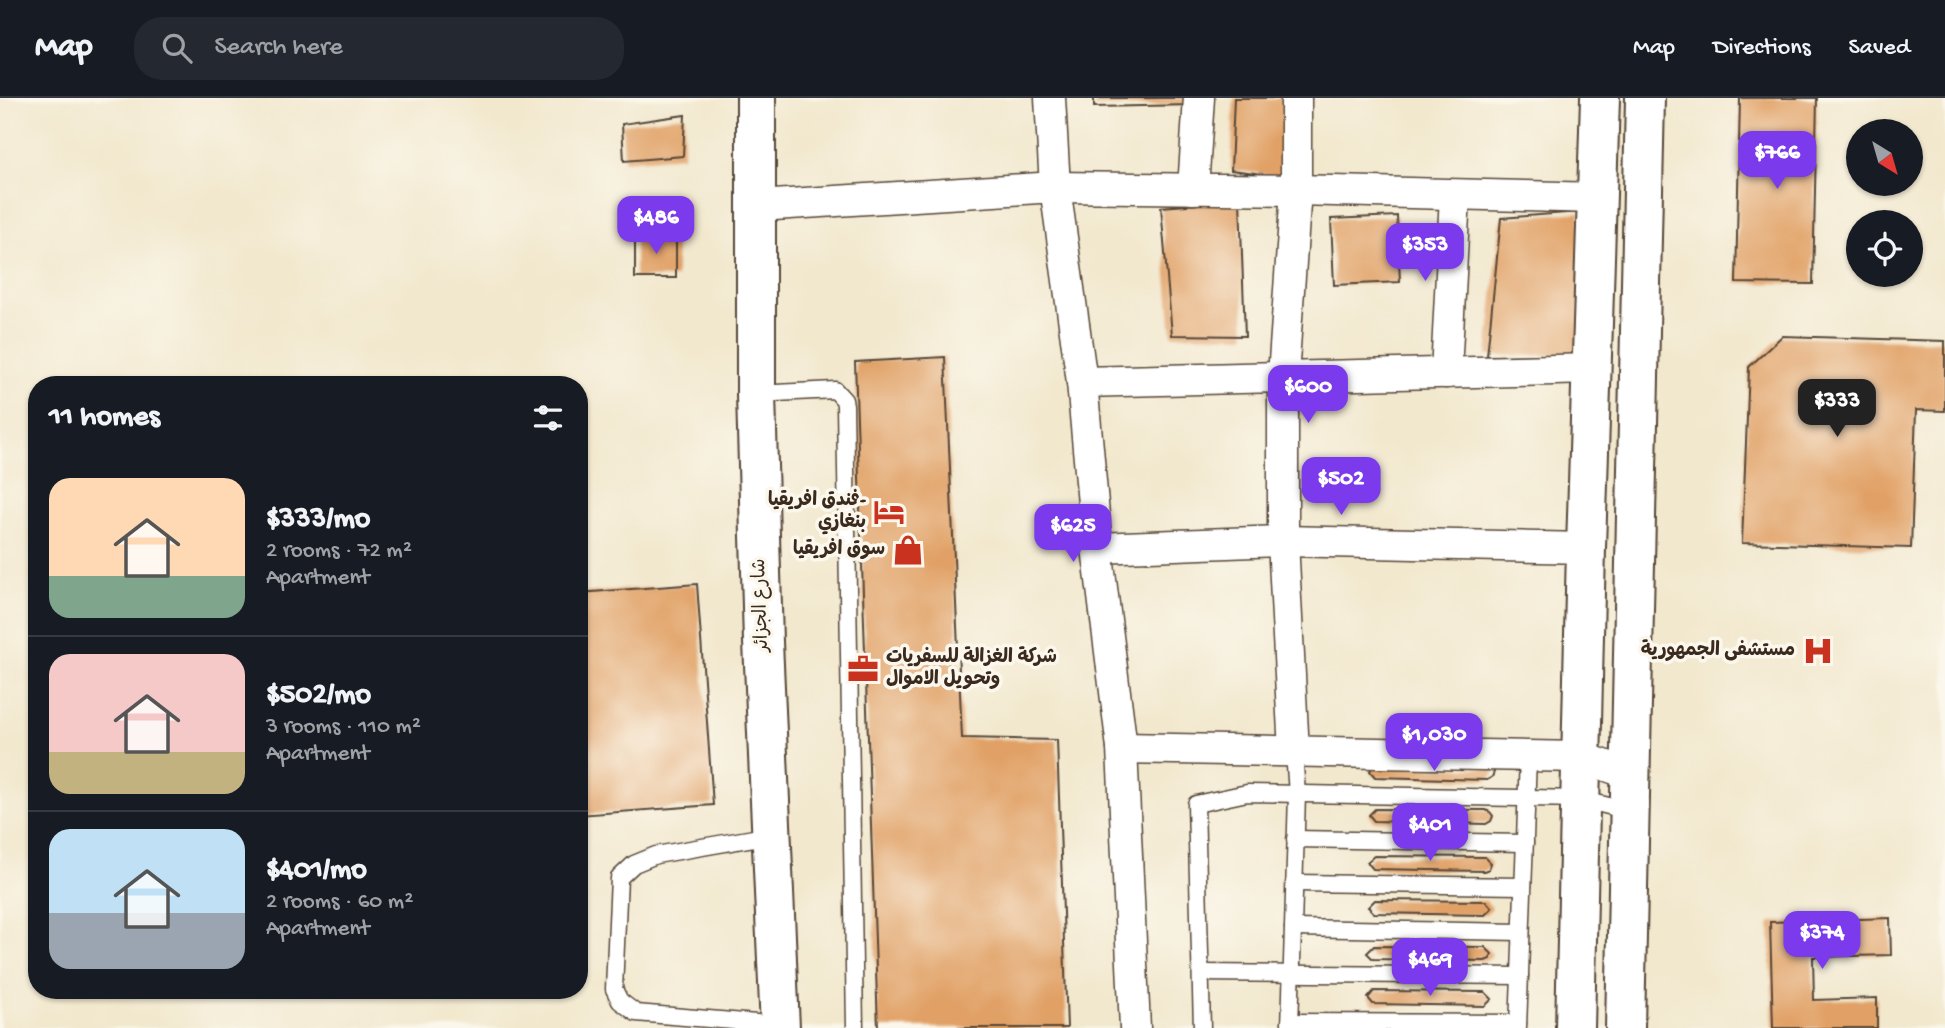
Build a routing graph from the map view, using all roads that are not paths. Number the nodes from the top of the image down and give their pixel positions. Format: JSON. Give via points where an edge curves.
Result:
{"nodes":[{"id":1,"x":756,"y":98,"type":"edge"},
{"id":2,"x":1050,"y":98,"type":"edge"},
{"id":3,"x":1199,"y":98,"type":"edge"},
{"id":4,"x":1296,"y":98,"type":"edge"},
{"id":5,"x":1600,"y":98,"type":"edge"},
{"id":6,"x":1645,"y":98,"type":"edge"},
{"id":7,"x":1055,"y":187,"type":"junction"},
{"id":8,"x":1193,"y":189,"type":"junction"},
{"id":9,"x":1296,"y":190,"type":"junction"},
{"id":10,"x":1455,"y":195,"type":"junction"},
{"id":11,"x":1596,"y":198,"type":"junction"},
{"id":12,"x":758,"y":206,"type":"junction"},
{"id":13,"x":1592,"y":369,"type":"junction"},
{"id":14,"x":1446,"y":373,"type":"junction"},
{"id":15,"x":1283,"y":376,"type":"junction"},
{"id":16,"x":1082,"y":382,"type":"junction"},
{"id":17,"x":756,"y":394,"type":"junction"},
{"id":18,"x":1283,"y":541,"type":"junction"},
{"id":19,"x":1097,"y":548,"type":"junction"},
{"id":20,"x":1586,"y":548,"type":"junction"},
{"id":21,"x":1122,"y":748,"type":"junction"},
{"id":22,"x":1294,"y":752,"type":"junction"},
{"id":23,"x":1528,"y":757,"type":"junction"},
{"id":24,"x":1581,"y":757,"type":"junction"},
{"id":25,"x":1629,"y":793,"type":"junction"},
{"id":26,"x":1297,"y":794,"type":"junction"},
{"id":27,"x":1526,"y":798,"type":"junction"},
{"id":28,"x":1580,"y":799,"type":"junction"},
{"id":29,"x":771,"y":835,"type":"junction"},
{"id":30,"x":1295,"y":839,"type":"junction"},
{"id":31,"x":1525,"y":843,"type":"junction"},
{"id":32,"x":1294,"y":883,"type":"junction"},
{"id":33,"x":1523,"y":886,"type":"junction"},
{"id":34,"x":1293,"y":928,"type":"junction"},
{"id":35,"x":1521,"y":932,"type":"junction"},
{"id":36,"x":1201,"y":973,"type":"junction"},
{"id":37,"x":1292,"y":974,"type":"junction"},
{"id":38,"x":1520,"y":976,"type":"junction"},
{"id":39,"x":1290,"y":1025,"type":"edge"},
{"id":40,"x":1518,"y":1026,"type":"edge"},
{"id":41,"x":780,"y":1027,"type":"edge"},
{"id":42,"x":855,"y":1028,"type":"edge"},
{"id":43,"x":1135,"y":1028,"type":"edge"},
{"id":44,"x":1202,"y":1028,"type":"edge"},
{"id":45,"x":1575,"y":1028,"type":"edge"},
{"id":46,"x":1625,"y":1028,"type":"edge"}],
"edges":[{"from":1,"to":12,"type":"main road","name":"شارع الجزائر"},
{"from":2,"to":7,"type":"street"},
{"from":3,"to":8,"type":"street"},
{"from":4,"to":9,"type":"street"},
{"from":5,"to":11,"type":"main road"},
{"from":6,"to":25,"type":"main road"},
{"from":7,"to":8,"type":"street"},
{"from":7,"to":12,"type":"street"},
{"from":7,"to":16,"type":"street"},
{"from":8,"to":9,"type":"street"},
{"from":9,"to":10,"type":"street"},
{"from":9,"to":15,"type":"street"},
{"from":10,"to":11,"type":"street"},
{"from":10,"to":14,"type":"street"},
{"from":11,"to":13,"type":"main road"},
{"from":12,"to":17,"type":"main road","name":"شارع الجزائر"},
{"from":13,"to":14,"type":"street"},
{"from":13,"to":20,"type":"main road"},
{"from":14,"to":15,"type":"street"},
{"from":15,"to":16,"type":"street"},
{"from":15,"to":18,"type":"street"},
{"from":16,"to":19,"type":"street"},
{"from":17,"to":29,"type":"main road","name":"شارع الجزائر"},
{"from":17,"to":42,"type":"lane","via":[[835,390],[844,400]]},
{"from":18,"to":19,"type":"street"},
{"from":18,"to":20,"type":"street"},
{"from":18,"to":22,"type":"street"},
{"from":19,"to":21,"type":"street"},
{"from":20,"to":24,"type":"main road"},
{"from":21,"to":22,"type":"street"},
{"from":21,"to":43,"type":"street"},
{"from":22,"to":23,"type":"street"},
{"from":22,"to":26,"type":"lane"},
{"from":23,"to":24,"type":"street"},
{"from":23,"to":27,"type":"lane"},
{"from":24,"to":25,"type":"street"},
{"from":24,"to":28,"type":"main road"},
{"from":25,"to":28,"type":"lane"},
{"from":25,"to":46,"type":"main road"},
{"from":26,"to":27,"type":"lane"},
{"from":26,"to":30,"type":"lane"},
{"from":26,"to":36,"type":"lane","via":[[1247,793],[1196,804]]},
{"from":27,"to":28,"type":"lane"},
{"from":27,"to":31,"type":"lane"},
{"from":28,"to":45,"type":"main road"},
{"from":29,"to":41,"type":"main road","name":"شارع الجزائر"},
{"from":29,"to":41,"type":"lane","via":[[656,855],[634,864],[619,878],[614,989],[620,1001],[636,1013]]},
{"from":30,"to":31,"type":"lane"},
{"from":30,"to":32,"type":"lane"},
{"from":31,"to":33,"type":"lane"},
{"from":32,"to":33,"type":"lane"},
{"from":32,"to":34,"type":"lane"},
{"from":33,"to":35,"type":"lane"},
{"from":34,"to":35,"type":"lane"},
{"from":34,"to":37,"type":"lane"},
{"from":35,"to":38,"type":"lane"},
{"from":36,"to":37,"type":"lane"},
{"from":36,"to":44,"type":"lane"},
{"from":37,"to":38,"type":"lane"},
{"from":37,"to":39,"type":"lane"},
{"from":38,"to":40,"type":"lane"},
{"from":39,"to":40,"type":"lane"}]}
